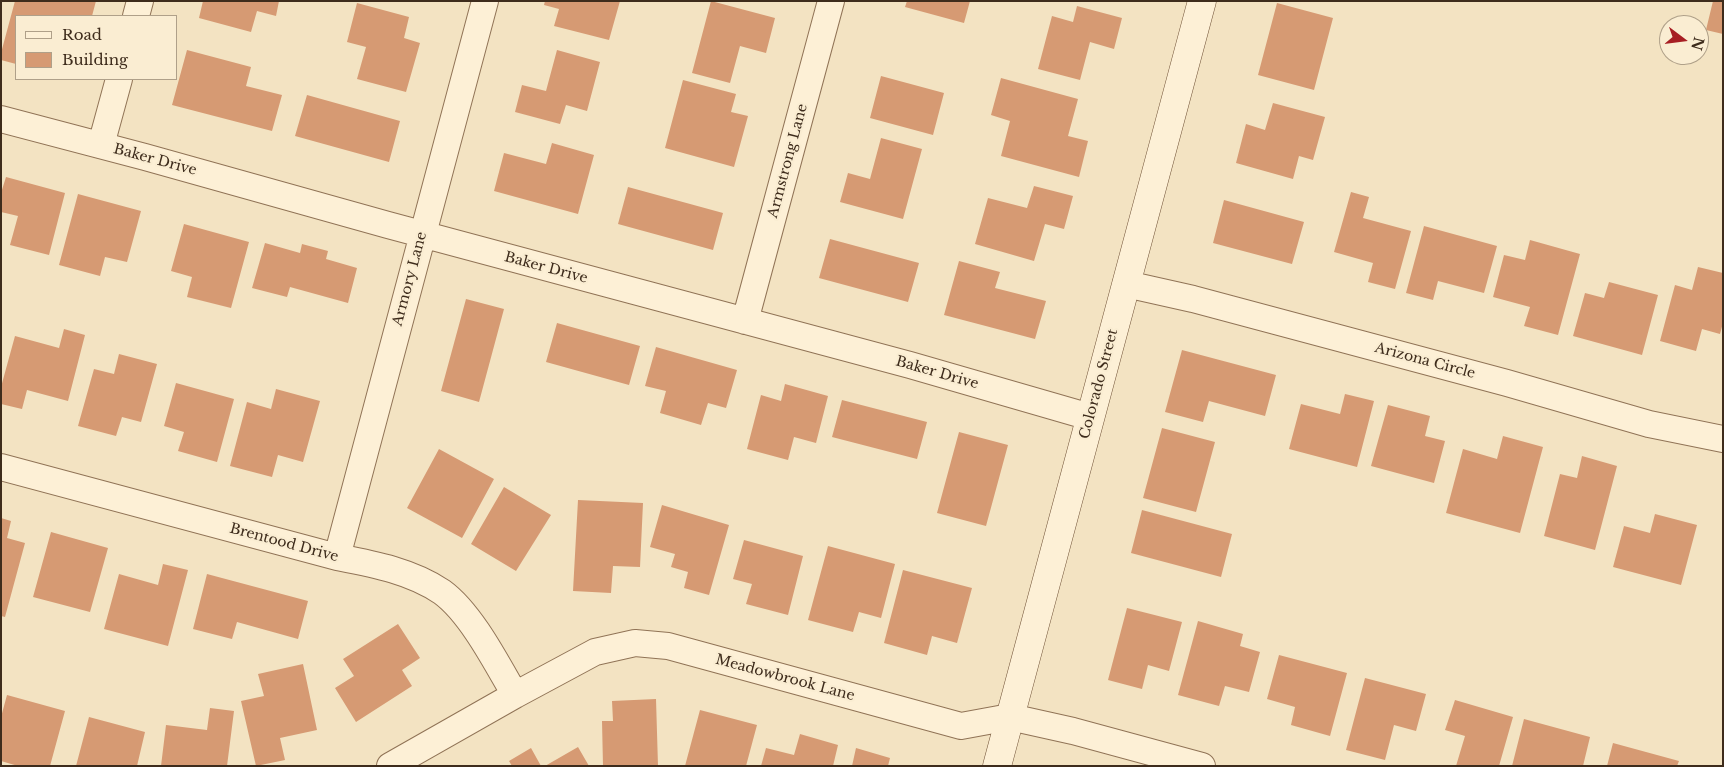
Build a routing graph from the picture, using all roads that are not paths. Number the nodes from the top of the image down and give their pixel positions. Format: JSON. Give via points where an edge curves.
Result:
{"nodes":[{"id":1,"x":140,"y":1,"type":"edge"},
{"id":2,"x":485,"y":1,"type":"edge"},
{"id":3,"x":831,"y":1,"type":"edge"},
{"id":4,"x":1202,"y":1,"type":"edge"},
{"id":5,"x":136,"y":15,"type":"edge"},
{"id":6,"x":119,"y":80,"type":"edge"},
{"id":7,"x":1,"y":119,"type":"edge"},
{"id":8,"x":101,"y":145,"type":"junction"},
{"id":9,"x":422,"y":234,"type":"junction"},
{"id":10,"x":1126,"y":284,"type":"junction"},
{"id":11,"x":745,"y":321,"type":"junction"},
{"id":12,"x":1090,"y":417,"type":"junction"},
{"id":13,"x":1723,"y":439,"type":"edge"},
{"id":14,"x":1,"y":467,"type":"edge"},
{"id":15,"x":337,"y":557,"type":"junction"},
{"id":16,"x":515,"y":695,"type":"junction"},
{"id":17,"x":1010,"y":717,"type":"junction"},
{"id":18,"x":390,"y":766,"type":"edge"},
{"id":19,"x":997,"y":766,"type":"edge"},
{"id":20,"x":1202,"y":766,"type":"edge"}],
"edges":[{"from":1,"to":5,"type":"street"},
{"from":2,"to":9,"type":"street","name":"Armory Lane"},
{"from":3,"to":11,"type":"street","name":"Armstrong Lane"},
{"from":4,"to":10,"type":"street","name":"Colorado Street"},
{"from":6,"to":8,"type":"street"},
{"from":7,"to":8,"type":"street","name":"Baker Drive"},
{"from":8,"to":9,"type":"street","name":"Baker Drive"},
{"from":9,"to":11,"type":"street","name":"Baker Drive"},
{"from":9,"to":15,"type":"street","name":"Armory Lane"},
{"from":10,"to":12,"type":"street","name":"Colorado Street"},
{"from":10,"to":13,"type":"street","name":"Arizona Circle","via":[[1193,299],[1649,424]]},
{"from":11,"to":12,"type":"street","name":"Baker Drive"},
{"from":12,"to":17,"type":"street","name":"Colorado Street"},
{"from":14,"to":15,"type":"street","name":"Brentood Drive"},
{"from":15,"to":16,"type":"street","name":"Brentood Drive","via":[[379,565],[442,592],[458,607],[484,643]]},
{"from":16,"to":17,"type":"street","name":"Meadowbrook Lane","via":[[595,652],[635,643],[668,646],[961,726]]},
{"from":16,"to":18,"type":"street","name":"Meadowbrook Lane"},
{"from":17,"to":19,"type":"street","name":"Colorado Street"},
{"from":17,"to":20,"type":"street","name":"Meadowbrook Lane"}]}
